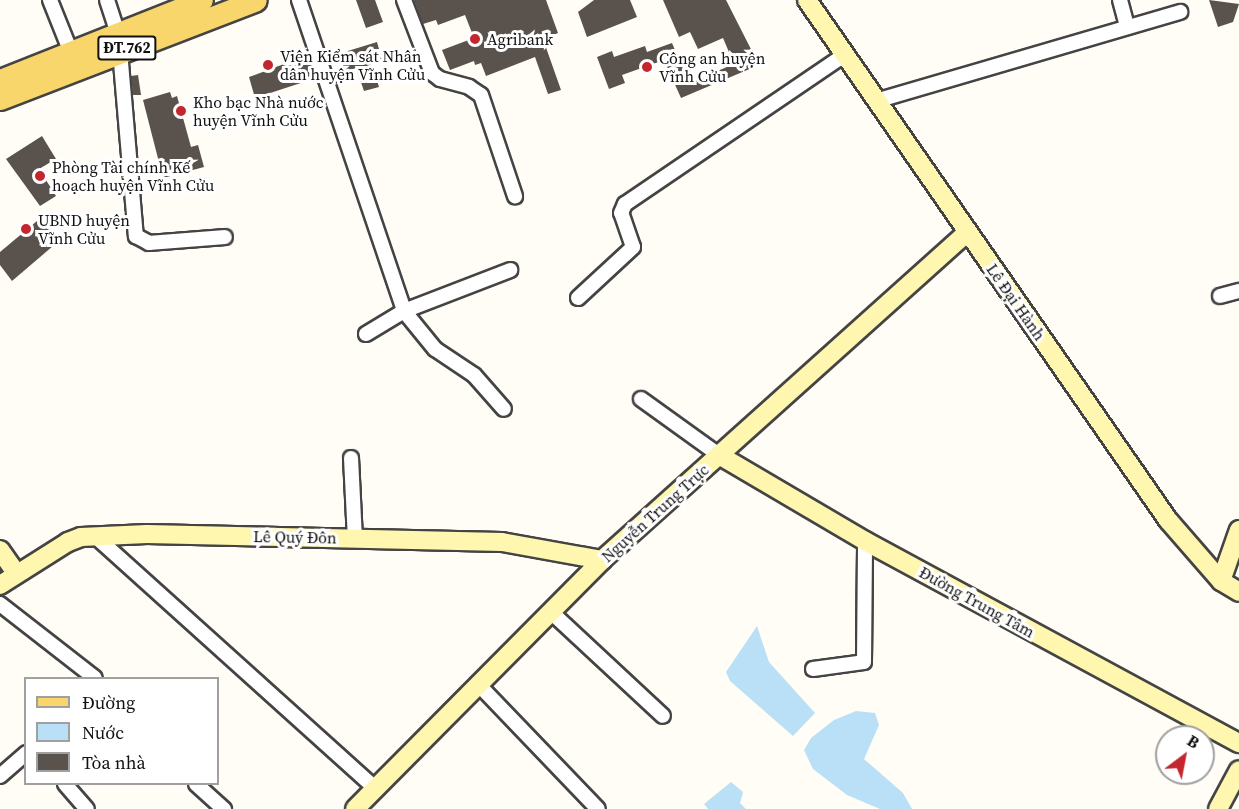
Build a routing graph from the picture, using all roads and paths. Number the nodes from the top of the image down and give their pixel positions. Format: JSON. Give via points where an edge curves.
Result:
{"nodes":[{"id":1,"x":50,"y":0,"type":"edge"},
{"id":2,"x":107,"y":0,"type":"edge"},
{"id":3,"x":202,"y":0,"type":"edge"},
{"id":4,"x":256,"y":0,"type":"edge"},
{"id":5,"x":299,"y":0,"type":"edge"},
{"id":6,"x":404,"y":0,"type":"edge"},
{"id":7,"x":807,"y":0,"type":"edge"},
{"id":8,"x":1120,"y":0,"type":"edge"},
{"id":9,"x":1180,"y":12,"type":"dead end"},
{"id":10,"x":1127,"y":27,"type":"junction"},
{"id":11,"x":119,"y":41,"type":"junction"},
{"id":12,"x":70,"y":50,"type":"junction"},
{"id":13,"x":846,"y":54,"type":"junction"},
{"id":14,"x":0,"y":80,"type":"edge"},
{"id":15,"x":0,"y":99,"type":"edge"},
{"id":16,"x":879,"y":100,"type":"junction"},
{"id":17,"x":515,"y":196,"type":"dead end"},
{"id":18,"x":967,"y":232,"type":"junction"},
{"id":19,"x":225,"y":237,"type":"dead end"},
{"id":20,"x":510,"y":270,"type":"dead end"},
{"id":21,"x":1239,"y":291,"type":"edge"},
{"id":22,"x":1220,"y":296,"type":"dead end"},
{"id":23,"x":578,"y":298,"type":"dead end"},
{"id":24,"x":404,"y":311,"type":"junction"},
{"id":25,"x":366,"y":334,"type":"dead end"},
{"id":26,"x":641,"y":399,"type":"dead end"},
{"id":27,"x":504,"y":409,"type":"dead end"},
{"id":28,"x":719,"y":455,"type":"junction"},
{"id":29,"x":351,"y":458,"type":"dead end"},
{"id":30,"x":1239,"y":530,"type":"edge"},
{"id":31,"x":95,"y":536,"type":"junction"},
{"id":32,"x":355,"y":539,"type":"junction"},
{"id":33,"x":865,"y":541,"type":"junction"},
{"id":34,"x":0,"y":550,"type":"edge"},
{"id":35,"x":602,"y":560,"type":"junction"},
{"id":36,"x":17,"y":573,"type":"junction"},
{"id":37,"x":1221,"y":581,"type":"junction"},
{"id":38,"x":0,"y":585,"type":"edge"},
{"id":39,"x":1239,"y":592,"type":"edge"},
{"id":40,"x":0,"y":604,"type":"edge"},
{"id":41,"x":550,"y":611,"type":"junction"},
{"id":42,"x":813,"y":669,"type":"dead end"},
{"id":43,"x":94,"y":677,"type":"edge"},
{"id":44,"x":478,"y":684,"type":"junction"},
{"id":45,"x":663,"y":716,"type":"dead end"},
{"id":46,"x":1239,"y":743,"type":"edge"},
{"id":47,"x":24,"y":755,"type":"edge"},
{"id":48,"x":1239,"y":770,"type":"edge"},
{"id":49,"x":0,"y":776,"type":"edge"},
{"id":50,"x":67,"y":785,"type":"edge"},
{"id":51,"x":198,"y":785,"type":"edge"},
{"id":52,"x":375,"y":788,"type":"junction"},
{"id":53,"x":359,"y":808,"type":"edge"},
{"id":54,"x":87,"y":809,"type":"edge"},
{"id":55,"x":224,"y":809,"type":"edge"},
{"id":56,"x":598,"y":809,"type":"edge"},
{"id":57,"x":1218,"y":809,"type":"edge"}],
"edges":[{"from":1,"to":12,"type":"street"},
{"from":2,"to":11,"type":"street"},
{"from":3,"to":11,"type":"main road","number":"ĐT.762"},
{"from":4,"to":11,"type":"main road","number":"ĐT.762"},
{"from":5,"to":24,"type":"street"},
{"from":6,"to":17,"type":"street","via":[[432,73],[481,95]]},
{"from":7,"to":13,"type":"street","name":"Lê Đại Hành"},
{"from":8,"to":10,"type":"street"},
{"from":9,"to":10,"type":"street"},
{"from":10,"to":16,"type":"street"},
{"from":11,"to":12,"type":"main road","number":"ĐT.762"},
{"from":11,"to":15,"type":"main road","number":"ĐT.762"},
{"from":11,"to":19,"type":"street","via":[[136,236],[149,243]]},
{"from":12,"to":14,"type":"main road","number":"ĐT.762"},
{"from":13,"to":16,"type":"street","name":"Lê Đại Hành"},
{"from":13,"to":23,"type":"street","via":[[625,204],[621,213],[633,247]]},
{"from":16,"to":18,"type":"street","name":"Lê Đại Hành"},
{"from":18,"to":28,"type":"street","name":"Nguyễn Trung Trực"},
{"from":18,"to":37,"type":"street","name":"Lê Đại Hành","via":[[1168,520]]},
{"from":20,"to":24,"type":"street"},
{"from":21,"to":22,"type":"street"},
{"from":24,"to":25,"type":"street"},
{"from":24,"to":27,"type":"street","via":[[435,349],[474,375]]},
{"from":26,"to":28,"type":"street"},
{"from":28,"to":33,"type":"street","name":"Đường Trung Tâm"},
{"from":28,"to":35,"type":"street","name":"Nguyễn Trung Trực"},
{"from":29,"to":32,"type":"street"},
{"from":30,"to":37,"type":"street"},
{"from":31,"to":32,"type":"street","name":"Lê Quý Đôn"},
{"from":31,"to":36,"type":"street","name":"Lê Quý Đôn","via":[[68,542]]},
{"from":31,"to":52,"type":"street"},
{"from":32,"to":35,"type":"street","name":"Lê Quý Đôn","via":[[502,542]]},
{"from":33,"to":42,"type":"street","via":[[864,662],[859,666]]},
{"from":33,"to":46,"type":"street","name":"Đường Trung Tâm"},
{"from":34,"to":36,"type":"street"},
{"from":35,"to":41,"type":"street","name":"Nguyễn Trung Trực"},
{"from":36,"to":38,"type":"street","name":"Lê Quý Đôn"},
{"from":37,"to":39,"type":"street","name":"Lê Đại Hành"},
{"from":40,"to":43,"type":"street"},
{"from":41,"to":44,"type":"street","name":"Nguyễn Trung Trực"},
{"from":41,"to":45,"type":"street"},
{"from":44,"to":52,"type":"street","name":"Nguyễn Trung Trực"},
{"from":44,"to":56,"type":"street"},
{"from":47,"to":49,"type":"street"},
{"from":48,"to":57,"type":"street"},
{"from":50,"to":54,"type":"street"},
{"from":51,"to":55,"type":"street"},
{"from":52,"to":53,"type":"street","name":"Nguyễn Trung Trực"}]}
